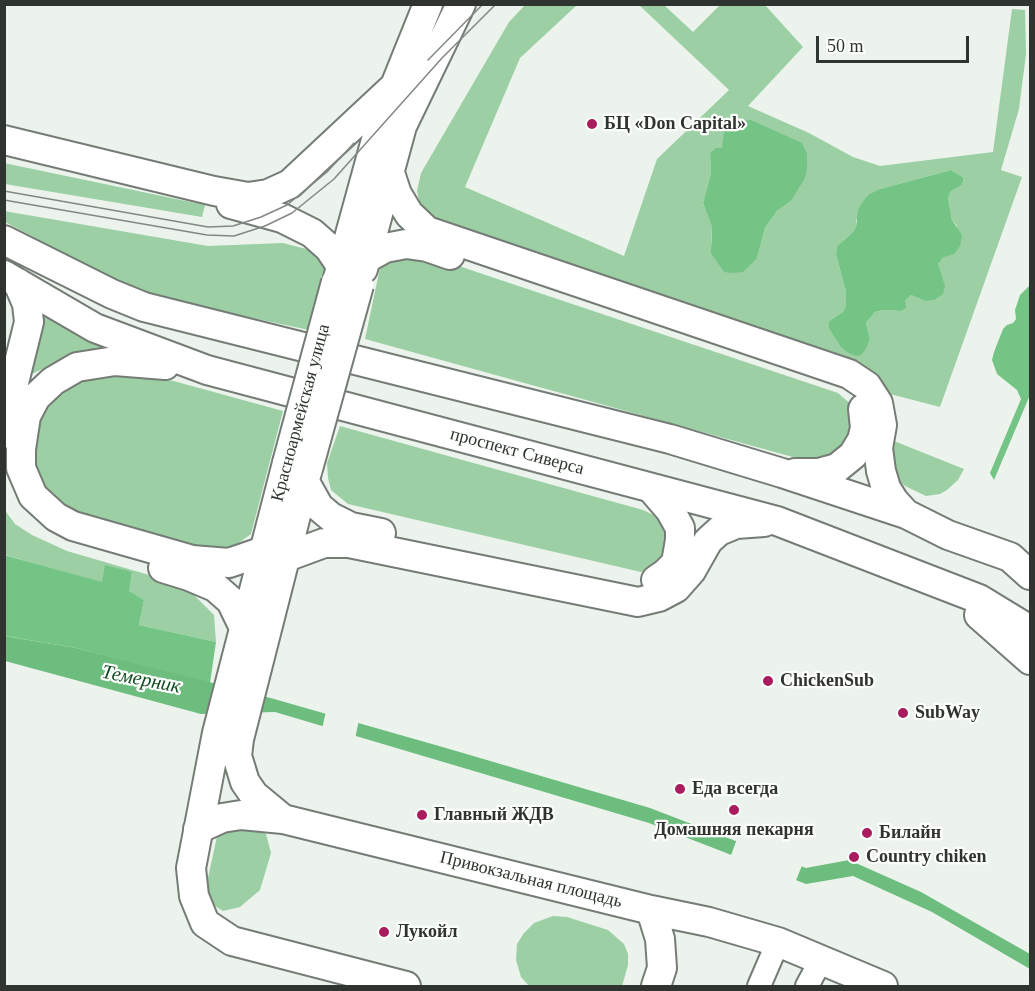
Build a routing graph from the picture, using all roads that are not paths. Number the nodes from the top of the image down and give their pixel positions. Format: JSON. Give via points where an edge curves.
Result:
{"nodes":[{"id":1,"x":428,"y":4,"type":"edge"},
{"id":2,"x":461,"y":4,"type":"edge"},
{"id":3,"x":396,"y":85,"type":"junction"},
{"id":4,"x":4,"y":140,"type":"edge"},
{"id":5,"x":4,"y":150,"type":"edge"},
{"id":6,"x":390,"y":173,"type":"junction"},
{"id":7,"x":4,"y":240,"type":"edge"},
{"id":8,"x":351,"y":273,"type":"junction"},
{"id":9,"x":11,"y":279,"type":"edge"},
{"id":10,"x":207,"y":370,"type":"junction"},
{"id":11,"x":4,"y":434,"type":"edge"},
{"id":12,"x":4,"y":459,"type":"edge"},
{"id":13,"x":300,"y":472,"type":"junction"},
{"id":14,"x":782,"y":473,"type":"junction"},
{"id":15,"x":651,"y":488,"type":"junction"},
{"id":16,"x":906,"y":514,"type":"junction"},
{"id":17,"x":777,"y":521,"type":"junction"},
{"id":18,"x":275,"y":554,"type":"junction"},
{"id":19,"x":1024,"y":567,"type":"edge"},
{"id":20,"x":909,"y":571,"type":"junction"},
{"id":21,"x":1030,"y":630,"type":"edge"},
{"id":22,"x":249,"y":643,"type":"junction"},
{"id":23,"x":1030,"y":660,"type":"edge"},
{"id":24,"x":228,"y":736,"type":"junction"},
{"id":25,"x":283,"y":819,"type":"junction"},
{"id":26,"x":198,"y":829,"type":"junction"},
{"id":27,"x":651,"y":910,"type":"junction"},
{"id":28,"x":778,"y":942,"type":"junction"},
{"id":29,"x":821,"y":960,"type":"junction"},
{"id":30,"x":406,"y":987,"type":"edge"},
{"id":31,"x":656,"y":987,"type":"edge"},
{"id":32,"x":759,"y":987,"type":"edge"},
{"id":33,"x":807,"y":987,"type":"edge"},
{"id":34,"x":883,"y":987,"type":"edge"}],
"edges":[{"from":1,"to":3,"type":"main road","name":"Красноармейская улица"},
{"from":2,"to":6,"type":"main road","name":"Красноармейская улица","via":[[402,126]]},
{"from":3,"to":4,"type":"main road","via":[[290,184],[268,194],[248,197]]},
{"from":3,"to":8,"type":"main road","name":"Красноармейская улица","via":[[382,118]]},
{"from":5,"to":8,"type":"main road","via":[[270,214],[312,233]]},
{"from":6,"to":8,"type":"main road","name":"Красноармейская улица"},
{"from":6,"to":16,"type":"main road","via":[[397,194],[427,231],[849,374],[867,386],[878,403],[883,479]]},
{"from":7,"to":14,"type":"main road","via":[[144,307],[670,439]]},
{"from":8,"to":13,"type":"main road","name":"Красноармейская улица","bridge":true},
{"from":8,"to":14,"type":"main road","via":[[385,248],[406,244],[428,247],[837,382],[848,389],[859,400],[864,413],[862,440],[853,455],[837,468]]},
{"from":9,"to":10,"type":"main road","name":"проспект Сиверса","via":[[95,328]]},
{"from":9,"to":11,"type":"main road","via":[[27,304],[29,322]]},
{"from":10,"to":15,"type":"main road","name":"проспект Сиверса"},
{"from":10,"to":18,"type":"main road","via":[[115,360],[77,367],[36,397],[26,416],[21,468],[33,496],[73,526],[192,560],[229,563]]},
{"from":12,"to":22,"type":"main road","via":[[20,502],[49,531],[72,543],[215,587],[231,601]]},
{"from":13,"to":15,"type":"main road","via":[[319,507],[351,527],[637,584],[654,581],[666,573],[679,555],[680,528]]},
{"from":13,"to":18,"type":"main road","name":"Красноармейская улица"},
{"from":14,"to":16,"type":"main road"},
{"from":15,"to":17,"type":"main road","name":"проспект Сиверса"},
{"from":16,"to":19,"type":"main road"},
{"from":17,"to":18,"type":"main road","via":[[736,524],[719,531],[676,588],[638,602],[349,543],[324,543]]},
{"from":17,"to":20,"type":"main road","name":"проспект Сиверса"},
{"from":18,"to":22,"type":"main road","name":"Красноармейская улица"},
{"from":20,"to":21,"type":"main road","name":"проспект Сиверса","via":[[980,599]]},
{"from":20,"to":23,"type":"main road","via":[[985,619]]},
{"from":22,"to":24,"type":"main road","name":"Красноармейская улица"},
{"from":24,"to":25,"type":"main road","name":"Привокзальная площадь","via":[[244,782]]},
{"from":24,"to":26,"type":"main road","name":"Красноармейская улица"},
{"from":25,"to":26,"type":"main road","name":"Привокзальная площадь","via":[[241,815],[222,818]]},
{"from":25,"to":27,"type":"main road","name":"Привокзальная площадь"},
{"from":26,"to":30,"type":"main road","via":[[191,868],[194,896],[205,923],[232,941]]},
{"from":27,"to":28,"type":"main road","name":"Привокзальная площадь"},
{"from":27,"to":31,"type":"main road","via":[[660,939],[662,968]]},
{"from":28,"to":29,"type":"main road","name":"Привокзальная площадь"},
{"from":28,"to":32,"type":"street"},
{"from":29,"to":33,"type":"street"},
{"from":29,"to":34,"type":"main road","name":"Привокзальная площадь"}]}
